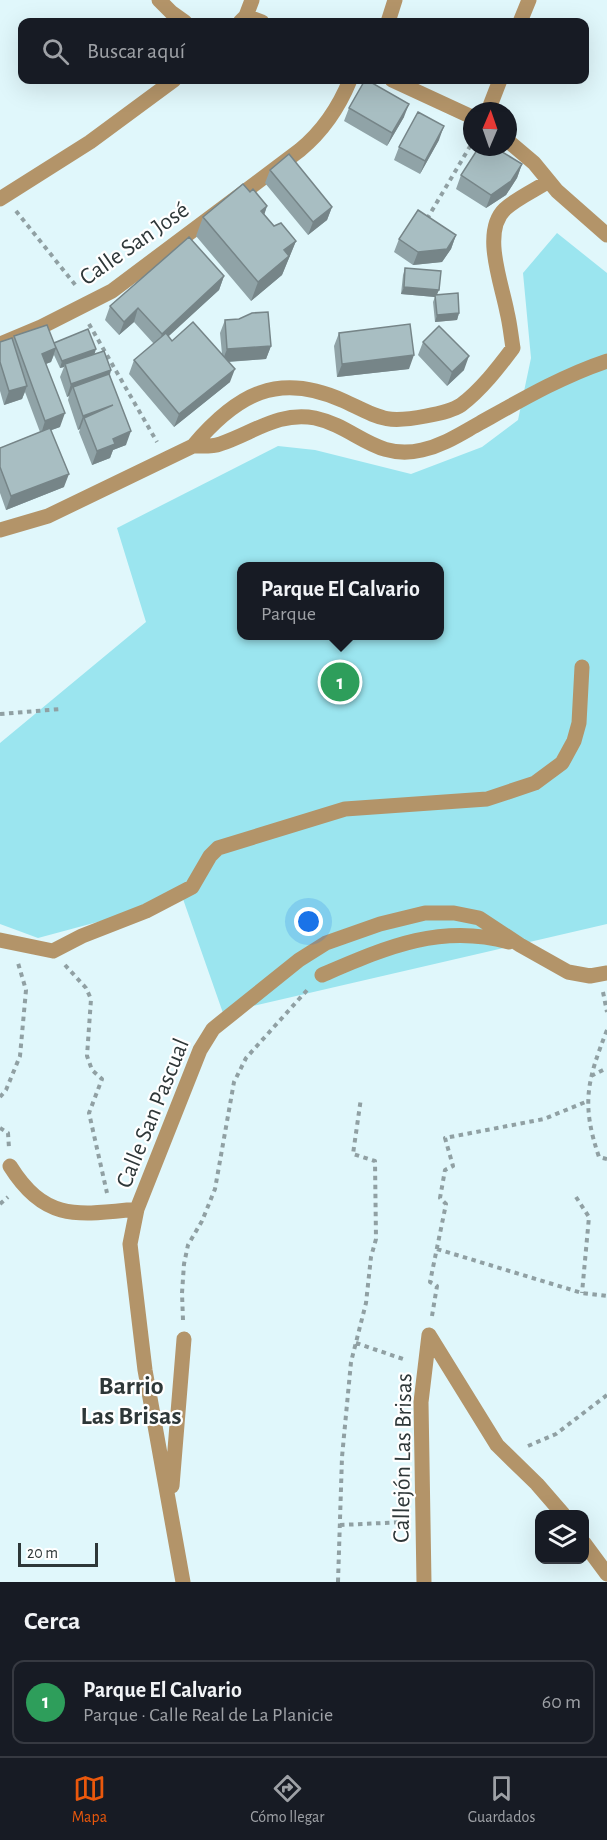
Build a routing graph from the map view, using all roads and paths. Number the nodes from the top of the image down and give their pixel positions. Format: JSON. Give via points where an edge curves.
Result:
{"nodes":[{"id":1,"x":159,"y":0,"type":"edge"},
{"id":2,"x":252,"y":0,"type":"edge"},
{"id":3,"x":395,"y":0,"type":"edge"},
{"id":4,"x":528,"y":0,"type":"edge"},
{"id":5,"x":179,"y":18,"type":"edge"},
{"id":6,"x":243,"y":18,"type":"edge"},
{"id":7,"x":389,"y":18,"type":"edge"},
{"id":8,"x":521,"y":18,"type":"edge"},
{"id":9,"x":169,"y":84,"type":"edge"},
{"id":10,"x":348,"y":84,"type":"edge"},
{"id":11,"x":401,"y":84,"type":"edge"},
{"id":12,"x":498,"y":84,"type":"edge"},
{"id":13,"x":491,"y":102,"type":"edge"},
{"id":14,"x":463,"y":113,"type":"edge"},
{"id":15,"x":517,"y":149,"type":"edge"},
{"id":16,"x":464,"y":156,"type":"edge"},
{"id":17,"x":549,"y":181,"type":"junction"},
{"id":18,"x":2,"y":198,"type":"edge"},
{"id":19,"x":425,"y":222,"type":"edge"},
{"id":20,"x":607,"y":235,"type":"edge"},
{"id":21,"x":90,"y":302,"type":"junction"},
{"id":22,"x":90,"y":326,"type":"dead end"},
{"id":23,"x":0,"y":344,"type":"edge"},
{"id":24,"x":607,"y":361,"type":"edge"},
{"id":25,"x":157,"y":441,"type":"dead end"},
{"id":26,"x":193,"y":446,"type":"junction"},
{"id":27,"x":0,"y":530,"type":"edge"},
{"id":28,"x":582,"y":667,"type":"dead end"},
{"id":29,"x":61,"y":709,"type":"dead end"},
{"id":30,"x":0,"y":714,"type":"edge"},
{"id":31,"x":6,"y":941,"type":"edge"},
{"id":32,"x":520,"y":945,"type":"junction"},
{"id":33,"x":53,"y":951,"type":"junction"},
{"id":34,"x":607,"y":973,"type":"edge"},
{"id":35,"x":322,"y":975,"type":"joint"},
{"id":36,"x":607,"y":1030,"type":"edge"},
{"id":37,"x":607,"y":1068,"type":"edge"},
{"id":38,"x":590,"y":1076,"type":"junction"},
{"id":39,"x":0,"y":1097,"type":"edge"},
{"id":40,"x":361,"y":1098,"type":"dead end"},
{"id":41,"x":588,"y":1101,"type":"junction"},
{"id":42,"x":607,"y":1159,"type":"edge"},
{"id":43,"x":10,"y":1166,"type":"dead end"},
{"id":44,"x":576,"y":1197,"type":"dead end"},
{"id":45,"x":137,"y":1209,"type":"junction"},
{"id":46,"x":111,"y":1212,"type":"junction"},
{"id":47,"x":437,"y":1249,"type":"junction"},
{"id":48,"x":582,"y":1293,"type":"junction"},
{"id":49,"x":607,"y":1296,"type":"edge"},
{"id":50,"x":429,"y":1335,"type":"junction"},
{"id":51,"x":184,"y":1339,"type":"joint"},
{"id":52,"x":356,"y":1343,"type":"junction"},
{"id":53,"x":425,"y":1366,"type":"junction"},
{"id":54,"x":607,"y":1395,"type":"edge"},
{"id":55,"x":508,"y":1455,"type":"junction"},
{"id":56,"x":170,"y":1501,"type":"junction"},
{"id":57,"x":559,"y":1510,"type":"edge"},
{"id":58,"x":421,"y":1522,"type":"junction"},
{"id":59,"x":340,"y":1525,"type":"junction"},
{"id":60,"x":589,"y":1549,"type":"edge"},
{"id":61,"x":607,"y":1574,"type":"edge"},
{"id":62,"x":183,"y":1582,"type":"edge"},
{"id":63,"x":338,"y":1582,"type":"edge"},
{"id":64,"x":424,"y":1582,"type":"edge"}],
"edges":[{"from":1,"to":5,"type":"street"},
{"from":2,"to":6,"type":"street"},
{"from":3,"to":7,"type":"street"},
{"from":4,"to":8,"type":"street"},
{"from":9,"to":18,"type":"street","via":[[90,142]]},
{"from":10,"to":21,"type":"street","name":"Calle San José","via":[[315,138],[112,291]]},
{"from":11,"to":14,"type":"street"},
{"from":12,"to":13,"type":"street"},
{"from":15,"to":17,"type":"street"},
{"from":16,"to":19,"type":"path"},
{"from":17,"to":20,"type":"street"},
{"from":17,"to":26,"type":"street","via":[[506,208],[498,218],[494,238],[496,265],[513,348],[494,373],[459,406],[408,420],[383,420],[322,392],[285,386],[263,391],[237,405],[210,425]]},
{"from":18,"to":21,"type":"path"},
{"from":21,"to":23,"type":"street","name":"Calle San José"},
{"from":22,"to":25,"type":"path"},
{"from":24,"to":26,"type":"street","via":[[576,371],[447,442],[421,450],[384,451],[316,418],[294,417],[274,420],[218,445]]},
{"from":26,"to":27,"type":"street","via":[[48,516]]},
{"from":28,"to":33,"type":"street","via":[[579,723],[574,741],[562,763],[535,783],[487,799],[345,809],[218,848],[192,887]]},
{"from":29,"to":30,"type":"path"},
{"from":31,"to":33,"type":"street"},
{"from":31,"to":39,"type":"path","via":[[26,990],[20,1056]]},
{"from":32,"to":34,"type":"street","name":"Calle San Pascual","via":[[568,972],[590,976]]},
{"from":32,"to":35,"type":"street","via":[[490,937],[445,934],[412,940]]},
{"from":32,"to":45,"type":"street","name":"Calle San Pascual","via":[[479,918],[425,913],[326,943],[299,960],[213,1029],[200,1050]]},
{"from":33,"to":46,"type":"path","via":[[86,987],[91,999],[87,1056],[92,1070],[102,1079],[89,1113]]},
{"from":35,"to":51,"type":"path","via":[[246,1058],[234,1082],[215,1189],[188,1245],[184,1264]]},
{"from":36,"to":38,"type":"path"},
{"from":37,"to":38,"type":"path"},
{"from":38,"to":41,"type":"path"},
{"from":40,"to":52,"type":"path","via":[[353,1155],[375,1161],[376,1239]]},
{"from":41,"to":42,"type":"path","via":[[590,1131],[599,1157]]},
{"from":41,"to":47,"type":"path","via":[[543,1119],[445,1138],[453,1166],[445,1170],[441,1198],[446,1204]]},
{"from":43,"to":46,"type":"street","via":[[21,1184],[56,1210],[77,1214]]},
{"from":44,"to":48,"type":"path","via":[[589,1217]]},
{"from":45,"to":46,"type":"street"},
{"from":45,"to":56,"type":"street","name":"Calle San Pascual","via":[[130,1244],[133,1276],[145,1370]]},
{"from":47,"to":48,"type":"path"},
{"from":47,"to":50,"type":"path","via":[[430,1282],[437,1286]]},
{"from":48,"to":49,"type":"path"},
{"from":50,"to":53,"type":"street","name":"Callejón Las Brisas"},
{"from":50,"to":55,"type":"street","via":[[497,1445]]},
{"from":51,"to":56,"type":"street"},
{"from":52,"to":53,"type":"path"},
{"from":52,"to":59,"type":"path","via":[[342,1457]]},
{"from":53,"to":58,"type":"street","name":"Callejón Las Brisas","via":[[421,1402]]},
{"from":54,"to":55,"type":"path","via":[[556,1434]]},
{"from":55,"to":57,"type":"street"},
{"from":56,"to":62,"type":"street","name":"Calle San Pascual"},
{"from":58,"to":59,"type":"path"},
{"from":58,"to":64,"type":"street","name":"Callejón Las Brisas"},
{"from":59,"to":63,"type":"path"},
{"from":60,"to":61,"type":"street"}]}
